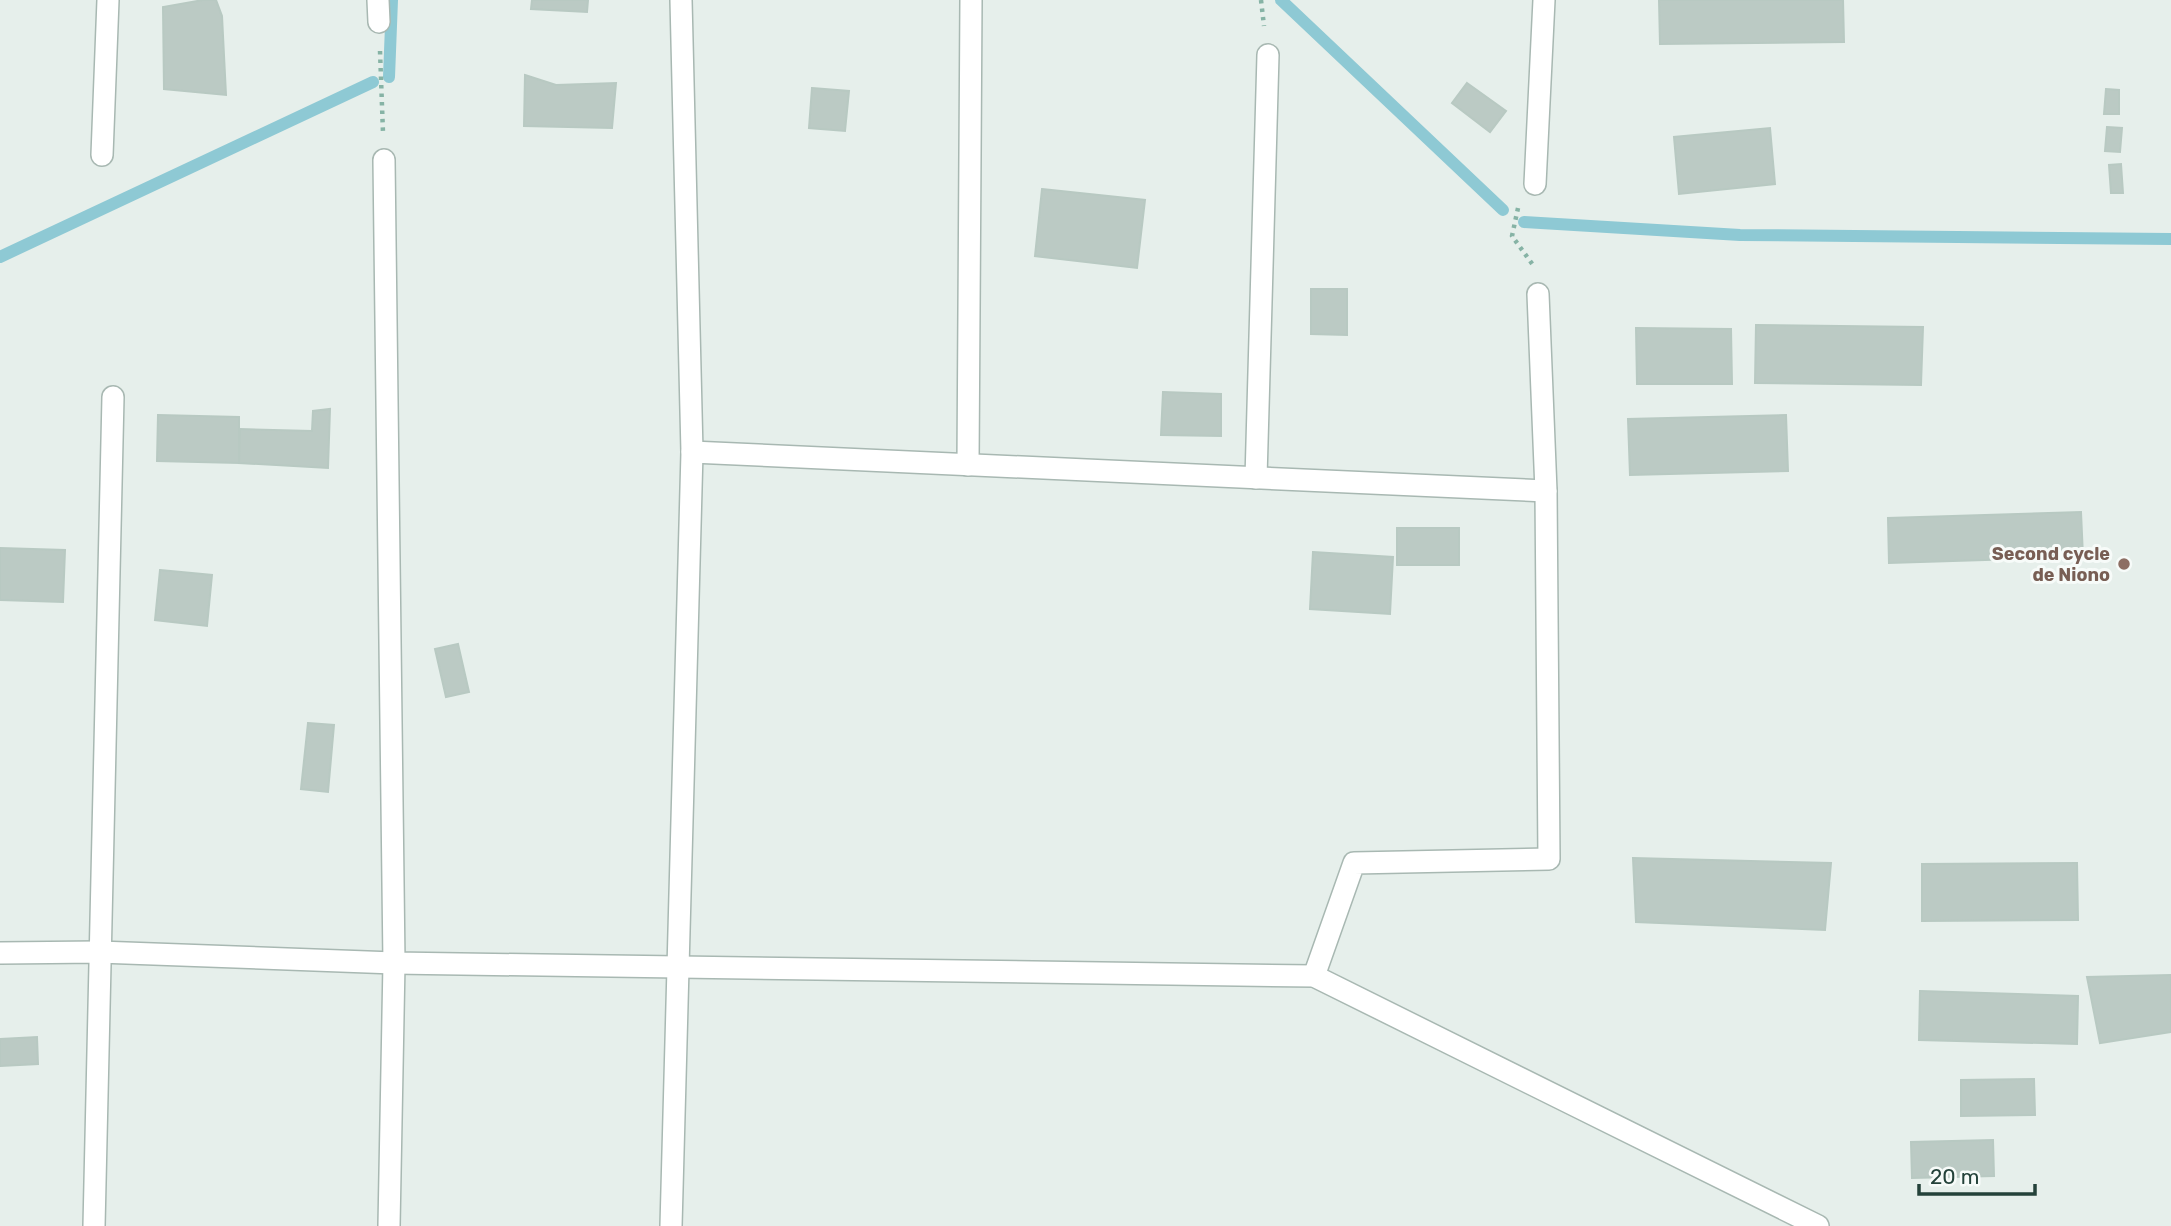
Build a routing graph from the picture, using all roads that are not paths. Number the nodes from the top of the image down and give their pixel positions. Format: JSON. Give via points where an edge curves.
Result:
{"nodes":[{"id":1,"x":108,"y":0,"type":"edge"},
{"id":2,"x":379,"y":0,"type":"edge"},
{"id":3,"x":681,"y":0,"type":"edge"},
{"id":4,"x":971,"y":0,"type":"edge"},
{"id":5,"x":1544,"y":0,"type":"edge"},
{"id":6,"x":379,"y":22,"type":"road end"},
{"id":7,"x":1268,"y":55,"type":"dead end"},
{"id":8,"x":102,"y":155,"type":"dead end"},
{"id":9,"x":384,"y":160,"type":"road end"},
{"id":10,"x":1535,"y":184,"type":"road end"},
{"id":11,"x":1538,"y":294,"type":"road end"},
{"id":12,"x":113,"y":397,"type":"dead end"},
{"id":13,"x":692,"y":452,"type":"junction"},
{"id":14,"x":968,"y":464,"type":"junction"},
{"id":15,"x":1256,"y":478,"type":"junction"},
{"id":16,"x":1546,"y":491,"type":"junction"},
{"id":17,"x":99,"y":952,"type":"junction"},
{"id":18,"x":0,"y":953,"type":"edge"},
{"id":19,"x":394,"y":963,"type":"junction"},
{"id":20,"x":679,"y":965,"type":"junction"},
{"id":21,"x":1314,"y":976,"type":"junction"},
{"id":22,"x":94,"y":1226,"type":"edge"},
{"id":23,"x":389,"y":1226,"type":"edge"},
{"id":24,"x":671,"y":1226,"type":"edge"},
{"id":25,"x":1818,"y":1226,"type":"edge"}],
"edges":[{"from":1,"to":8,"type":"street"},
{"from":2,"to":6,"type":"street"},
{"from":3,"to":13,"type":"street"},
{"from":4,"to":14,"type":"street"},
{"from":5,"to":10,"type":"street"},
{"from":7,"to":15,"type":"street"},
{"from":9,"to":19,"type":"street"},
{"from":11,"to":16,"type":"street"},
{"from":12,"to":17,"type":"street"},
{"from":13,"to":14,"type":"street"},
{"from":13,"to":20,"type":"street"},
{"from":14,"to":15,"type":"street"},
{"from":15,"to":16,"type":"street"},
{"from":16,"to":21,"type":"street","via":[[1549,859],[1354,863]]},
{"from":17,"to":18,"type":"street"},
{"from":17,"to":19,"type":"street"},
{"from":17,"to":22,"type":"street"},
{"from":19,"to":20,"type":"street"},
{"from":19,"to":23,"type":"street"},
{"from":20,"to":21,"type":"street"},
{"from":20,"to":24,"type":"street"},
{"from":21,"to":25,"type":"street"}]}
